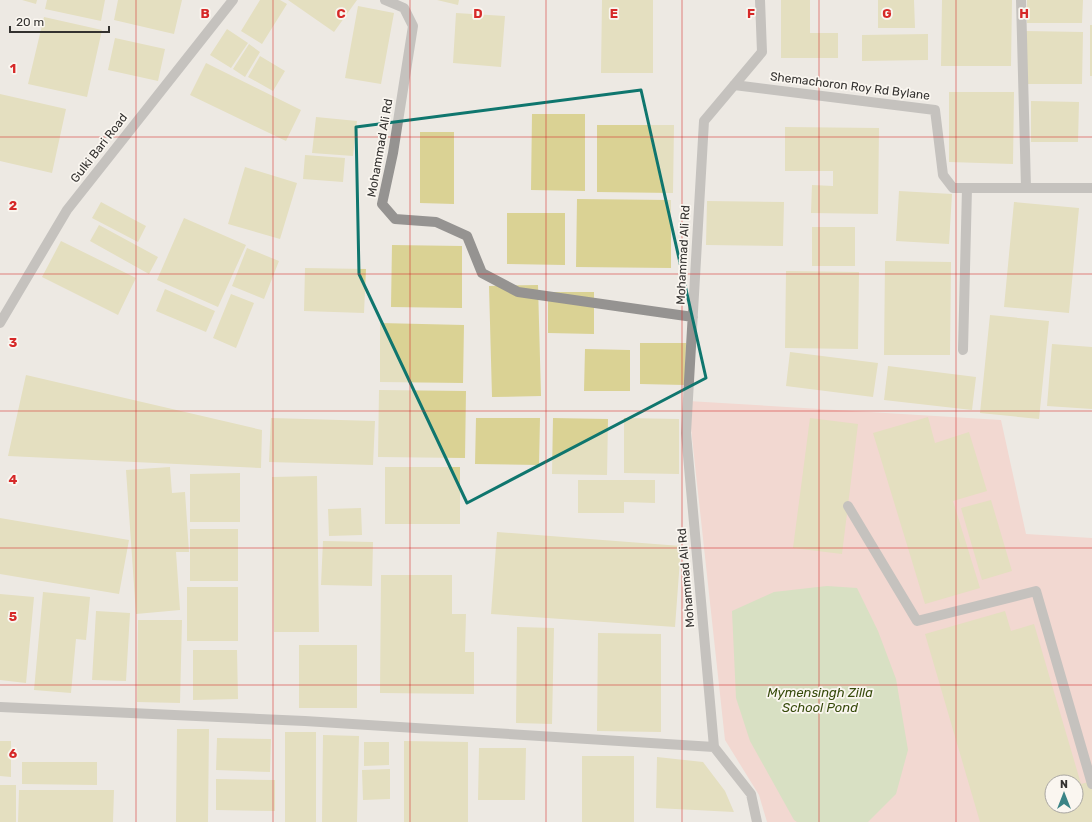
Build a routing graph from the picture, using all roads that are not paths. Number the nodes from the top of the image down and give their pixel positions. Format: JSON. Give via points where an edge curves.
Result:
{"nodes":[{"id":1,"x":233,"y":0,"type":"edge"},
{"id":2,"x":385,"y":0,"type":"edge"},
{"id":3,"x":760,"y":0,"type":"edge"},
{"id":4,"x":1021,"y":0,"type":"edge"},
{"id":5,"x":734,"y":85,"type":"junction"},
{"id":6,"x":967,"y":188,"type":"junction"},
{"id":7,"x":1026,"y":188,"type":"junction"},
{"id":8,"x":1092,"y":188,"type":"edge"},
{"id":9,"x":693,"y":317,"type":"junction"},
{"id":10,"x":0,"y":323,"type":"edge"},
{"id":11,"x":963,"y":350,"type":"dead end"},
{"id":12,"x":848,"y":506,"type":"dead end"},
{"id":13,"x":0,"y":707,"type":"edge"},
{"id":14,"x":714,"y":747,"type":"junction"},
{"id":15,"x":1092,"y":784,"type":"edge"},
{"id":16,"x":757,"y":822,"type":"edge"}],
"edges":[{"from":1,"to":10,"type":"street","name":"Gulki Bari Road","via":[[67,210]]},
{"from":2,"to":9,"type":"street","name":"Mohammad Ali Rd","via":[[404,8],[413,26],[394,153],[382,204],[395,219],[436,222],[467,236],[482,272],[518,292]]},
{"from":3,"to":5,"type":"street","name":"Mohammad Ali Rd","via":[[762,52]]},
{"from":4,"to":7,"type":"street"},
{"from":5,"to":6,"type":"street","name":"Shemachoron Roy Rd Bylane","via":[[935,110],[943,174],[953,188]]},
{"from":5,"to":9,"type":"street","name":"Mohammad Ali Rd","via":[[704,121]]},
{"from":6,"to":7,"type":"street","name":"Shemachoron Roy Rd Bylane"},
{"from":6,"to":11,"type":"street"},
{"from":7,"to":8,"type":"street","name":"Shemachoron Roy Rd Bylane"},
{"from":9,"to":14,"type":"street","name":"Mohammad Ali Rd","via":[[686,433]]},
{"from":12,"to":15,"type":"street","via":[[917,621],[1036,591]]},
{"from":13,"to":14,"type":"street","via":[[305,721]]},
{"from":14,"to":16,"type":"street","via":[[751,794]]}]}
